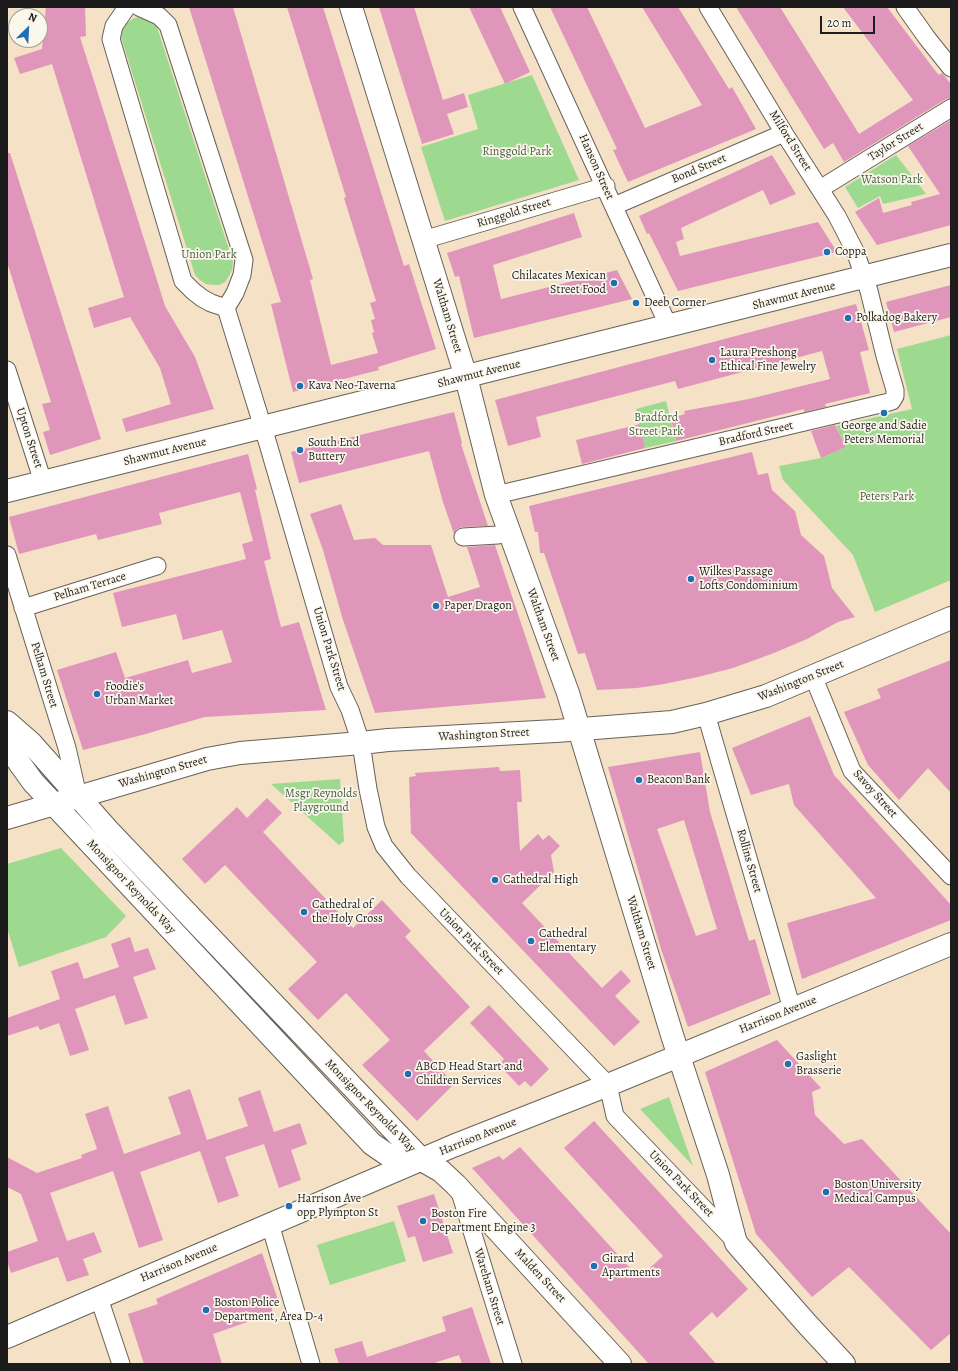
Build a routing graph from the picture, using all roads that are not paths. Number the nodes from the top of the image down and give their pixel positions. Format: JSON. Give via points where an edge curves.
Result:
{"nodes":[{"id":1,"x":127,"y":7,"type":"edge"},
{"id":2,"x":139,"y":7,"type":"edge"},
{"id":3,"x":351,"y":7,"type":"edge"},
{"id":4,"x":522,"y":7,"type":"edge"},
{"id":5,"x":708,"y":7,"type":"edge"},
{"id":6,"x":905,"y":7,"type":"edge"},
{"id":7,"x":951,"y":68,"type":"edge"},
{"id":8,"x":951,"y":108,"type":"edge"},
{"id":9,"x":784,"y":133,"type":"junction"},
{"id":10,"x":606,"y":186,"type":"junction"},
{"id":11,"x":820,"y":188,"type":"junction"},
{"id":12,"x":614,"y":206,"type":"junction"},
{"id":13,"x":423,"y":240,"type":"junction"},
{"id":14,"x":951,"y":255,"type":"edge"},
{"id":15,"x":865,"y":278,"type":"junction"},
{"id":16,"x":226,"y":308,"type":"junction"},
{"id":17,"x":669,"y":326,"type":"junction"},
{"id":18,"x":7,"y":370,"type":"edge"},
{"id":19,"x":466,"y":377,"type":"junction"},
{"id":20,"x":263,"y":428,"type":"junction"},
{"id":21,"x":43,"y":482,"type":"junction"},
{"id":22,"x":7,"y":491,"type":"edge"},
{"id":23,"x":496,"y":495,"type":"junction"},
{"id":24,"x":498,"y":535,"type":"dead end"},
{"id":25,"x":464,"y":537,"type":"dead end"},
{"id":26,"x":7,"y":555,"type":"edge"},
{"id":27,"x":157,"y":566,"type":"dead end"},
{"id":28,"x":23,"y":608,"type":"junction"},
{"id":29,"x":951,"y":618,"type":"edge"},
{"id":30,"x":813,"y":676,"type":"junction"},
{"id":31,"x":706,"y":714,"type":"junction"},
{"id":32,"x":7,"y":722,"type":"edge"},
{"id":33,"x":578,"y":729,"type":"junction"},
{"id":34,"x":361,"y":743,"type":"junction"},
{"id":35,"x":7,"y":746,"type":"edge"},
{"id":36,"x":78,"y":797,"type":"junction"},
{"id":37,"x":53,"y":804,"type":"junction"},
{"id":38,"x":7,"y":818,"type":"edge"},
{"id":39,"x":951,"y":876,"type":"edge"},
{"id":40,"x":951,"y":944,"type":"edge"},
{"id":41,"x":792,"y":1009,"type":"junction"},
{"id":42,"x":678,"y":1055,"type":"junction"},
{"id":43,"x":608,"y":1085,"type":"junction"},
{"id":44,"x":422,"y":1160,"type":"junction"},
{"id":45,"x":458,"y":1187,"type":"junction"},
{"id":46,"x":270,"y":1224,"type":"junction"},
{"id":47,"x":736,"y":1242,"type":"junction"},
{"id":48,"x":99,"y":1298,"type":"junction"},
{"id":49,"x":7,"y":1337,"type":"edge"},
{"id":50,"x":121,"y":1364,"type":"edge"},
{"id":51,"x":311,"y":1364,"type":"edge"},
{"id":52,"x":513,"y":1364,"type":"edge"},
{"id":53,"x":620,"y":1364,"type":"edge"},
{"id":54,"x":844,"y":1364,"type":"edge"}],
"edges":[{"from":1,"to":16,"type":"street","via":[[114,26],[111,39],[183,281],[211,304]]},
{"from":2,"to":16,"type":"street","via":[[159,16],[168,25],[244,260],[242,275]]},
{"from":3,"to":13,"type":"main road","name":"Waltham Street"},
{"from":4,"to":10,"type":"street","name":"Hanson Street"},
{"from":5,"to":9,"type":"street","name":"Milford Street"},
{"from":6,"to":7,"type":"street"},
{"from":8,"to":11,"type":"street","name":"Taylor Street"},
{"from":9,"to":11,"type":"street","name":"Milford Street"},
{"from":9,"to":12,"type":"street","name":"Bond Street"},
{"from":10,"to":12,"type":"street","name":"Hanson Street"},
{"from":10,"to":13,"type":"street","name":"Ringgold Street"},
{"from":11,"to":15,"type":"street","name":"Milford Street","via":[[855,251]]},
{"from":12,"to":17,"type":"street","name":"Hanson Street"},
{"from":13,"to":19,"type":"main road","name":"Waltham Street"},
{"from":14,"to":15,"type":"main road","name":"Shawmut Avenue"},
{"from":15,"to":17,"type":"main road","name":"Shawmut Avenue"},
{"from":15,"to":23,"type":"street","name":"Bradford Street","via":[[895,390],[892,401]]},
{"from":16,"to":20,"type":"street"},
{"from":17,"to":19,"type":"main road","name":"Shawmut Avenue"},
{"from":18,"to":21,"type":"street","name":"Upton Street"},
{"from":19,"to":20,"type":"main road","name":"Shawmut Avenue"},
{"from":19,"to":23,"type":"main road","name":"Waltham Street"},
{"from":20,"to":21,"type":"main road","name":"Shawmut Avenue"},
{"from":20,"to":34,"type":"street","name":"Union Park Street","via":[[339,687]]},
{"from":21,"to":22,"type":"main road","name":"Shawmut Avenue"},
{"from":23,"to":33,"type":"main road","name":"Waltham Street","via":[[568,693]]},
{"from":24,"to":25,"type":"street"},
{"from":26,"to":28,"type":"street","name":"Pelham Street"},
{"from":27,"to":28,"type":"street","name":"Pelham Terrace"},
{"from":28,"to":36,"type":"street","name":"Pelham Street","via":[[67,748]]},
{"from":29,"to":30,"type":"main road","name":"Washington Street"},
{"from":30,"to":31,"type":"main road","name":"Washington Street","via":[[766,696]]},
{"from":30,"to":39,"type":"street","name":"Savoy Street","via":[[852,771]]},
{"from":31,"to":33,"type":"main road","name":"Washington Street","via":[[672,722]]},
{"from":31,"to":41,"type":"street","name":"Rollins Street"},
{"from":32,"to":36,"type":"main road","name":"Monsignor Reynolds Way","via":[[31,743]]},
{"from":33,"to":34,"type":"main road","name":"Washington Street"},
{"from":33,"to":42,"type":"main road","name":"Waltham Street"},
{"from":34,"to":36,"type":"main road","name":"Washington Street","via":[[224,755]]},
{"from":34,"to":43,"type":"street","name":"Union Park Street","via":[[376,827],[384,846],[408,876]]},
{"from":35,"to":37,"type":"main road","name":"Monsignor Reynolds Way","via":[[25,772]]},
{"from":36,"to":37,"type":"main road","name":"Washington Street"},
{"from":36,"to":44,"type":"main road","name":"Monsignor Reynolds Way"},
{"from":37,"to":38,"type":"main road","name":"Washington Street"},
{"from":37,"to":44,"type":"main road","name":"Monsignor Reynolds Way","via":[[372,1144],[388,1155]]},
{"from":40,"to":41,"type":"main road","name":"Harrison Avenue"},
{"from":41,"to":42,"type":"main road","name":"Harrison Avenue"},
{"from":42,"to":43,"type":"main road","name":"Harrison Avenue"},
{"from":42,"to":47,"type":"main road","name":"Waltham Street","via":[[718,1175]]},
{"from":43,"to":44,"type":"main road","name":"Harrison Avenue"},
{"from":43,"to":47,"type":"street","name":"Union Park Street","via":[[615,1116]]},
{"from":44,"to":45,"type":"main road","name":"Malden Street","via":[[441,1170]]},
{"from":44,"to":46,"type":"main road","name":"Harrison Avenue"},
{"from":45,"to":52,"type":"street","name":"Wareham Street"},
{"from":45,"to":53,"type":"main road","name":"Malden Street"},
{"from":46,"to":48,"type":"main road","name":"Harrison Avenue"},
{"from":46,"to":51,"type":"street"},
{"from":47,"to":54,"type":"main road","name":"Union Park Street"},
{"from":48,"to":49,"type":"main road","name":"Harrison Avenue"},
{"from":48,"to":50,"type":"street"}]}
